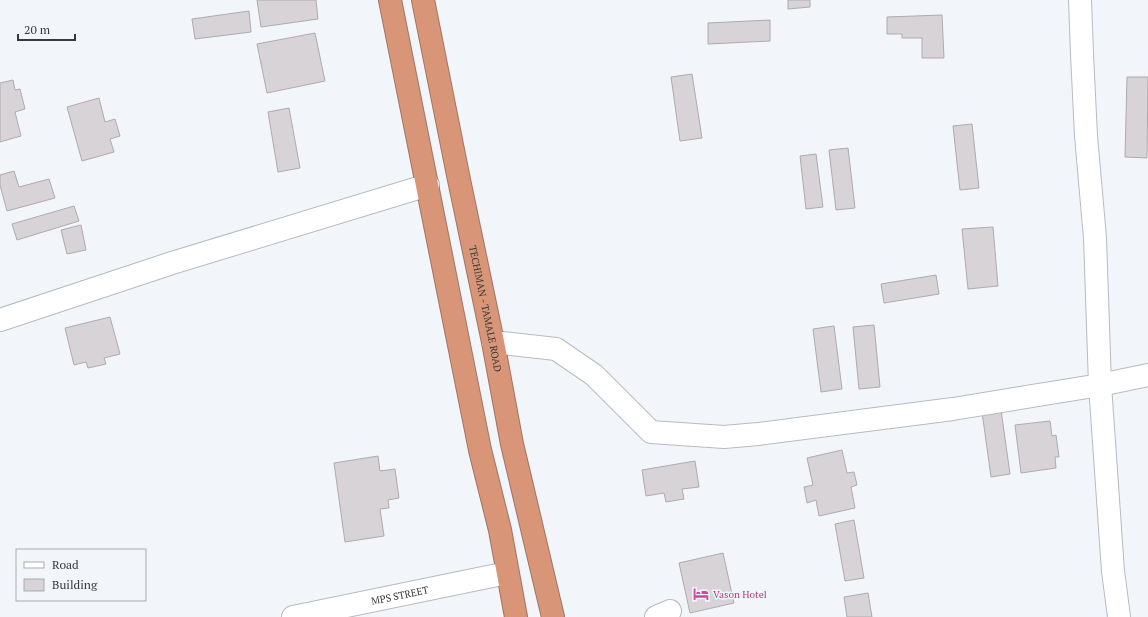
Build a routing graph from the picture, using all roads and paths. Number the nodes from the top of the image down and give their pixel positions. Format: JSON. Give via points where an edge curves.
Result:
{"nodes":[{"id":1,"x":390,"y":0,"type":"edge"},
{"id":2,"x":423,"y":0,"type":"edge"},
{"id":3,"x":1080,"y":0,"type":"edge"},
{"id":4,"x":428,"y":185,"type":"junction"},
{"id":5,"x":0,"y":320,"type":"edge"},
{"id":6,"x":494,"y":342,"type":"junction"},
{"id":7,"x":1148,"y":375,"type":"edge"},
{"id":8,"x":1100,"y":386,"type":"junction"},
{"id":9,"x":507,"y":573,"type":"junction"},
{"id":10,"x":293,"y":617,"type":"edge"},
{"id":11,"x":516,"y":617,"type":"edge"},
{"id":12,"x":553,"y":617,"type":"edge"},
{"id":13,"x":1119,"y":617,"type":"edge"}],
"edges":[{"from":1,"to":4,"type":"highway"},
{"from":2,"to":6,"type":"highway","name":"TECHIMAN - TAMALE ROAD"},
{"from":3,"to":8,"type":"street","via":[[1086,136],[1095,238]]},
{"from":4,"to":5,"type":"street","via":[[172,263]]},
{"from":4,"to":9,"type":"highway","via":[[478,442],[500,530]]},
{"from":6,"to":8,"type":"street","via":[[556,349],[594,375],[651,432],[724,437],[758,434],[953,409]]},
{"from":6,"to":12,"type":"highway","name":"TECHIMAN - TAMALE ROAD","via":[[512,444]]},
{"from":7,"to":8,"type":"street"},
{"from":8,"to":13,"type":"street","via":[[1113,571]]},
{"from":9,"to":10,"type":"street","name":"MPS STREET"},
{"from":9,"to":11,"type":"highway"}]}
